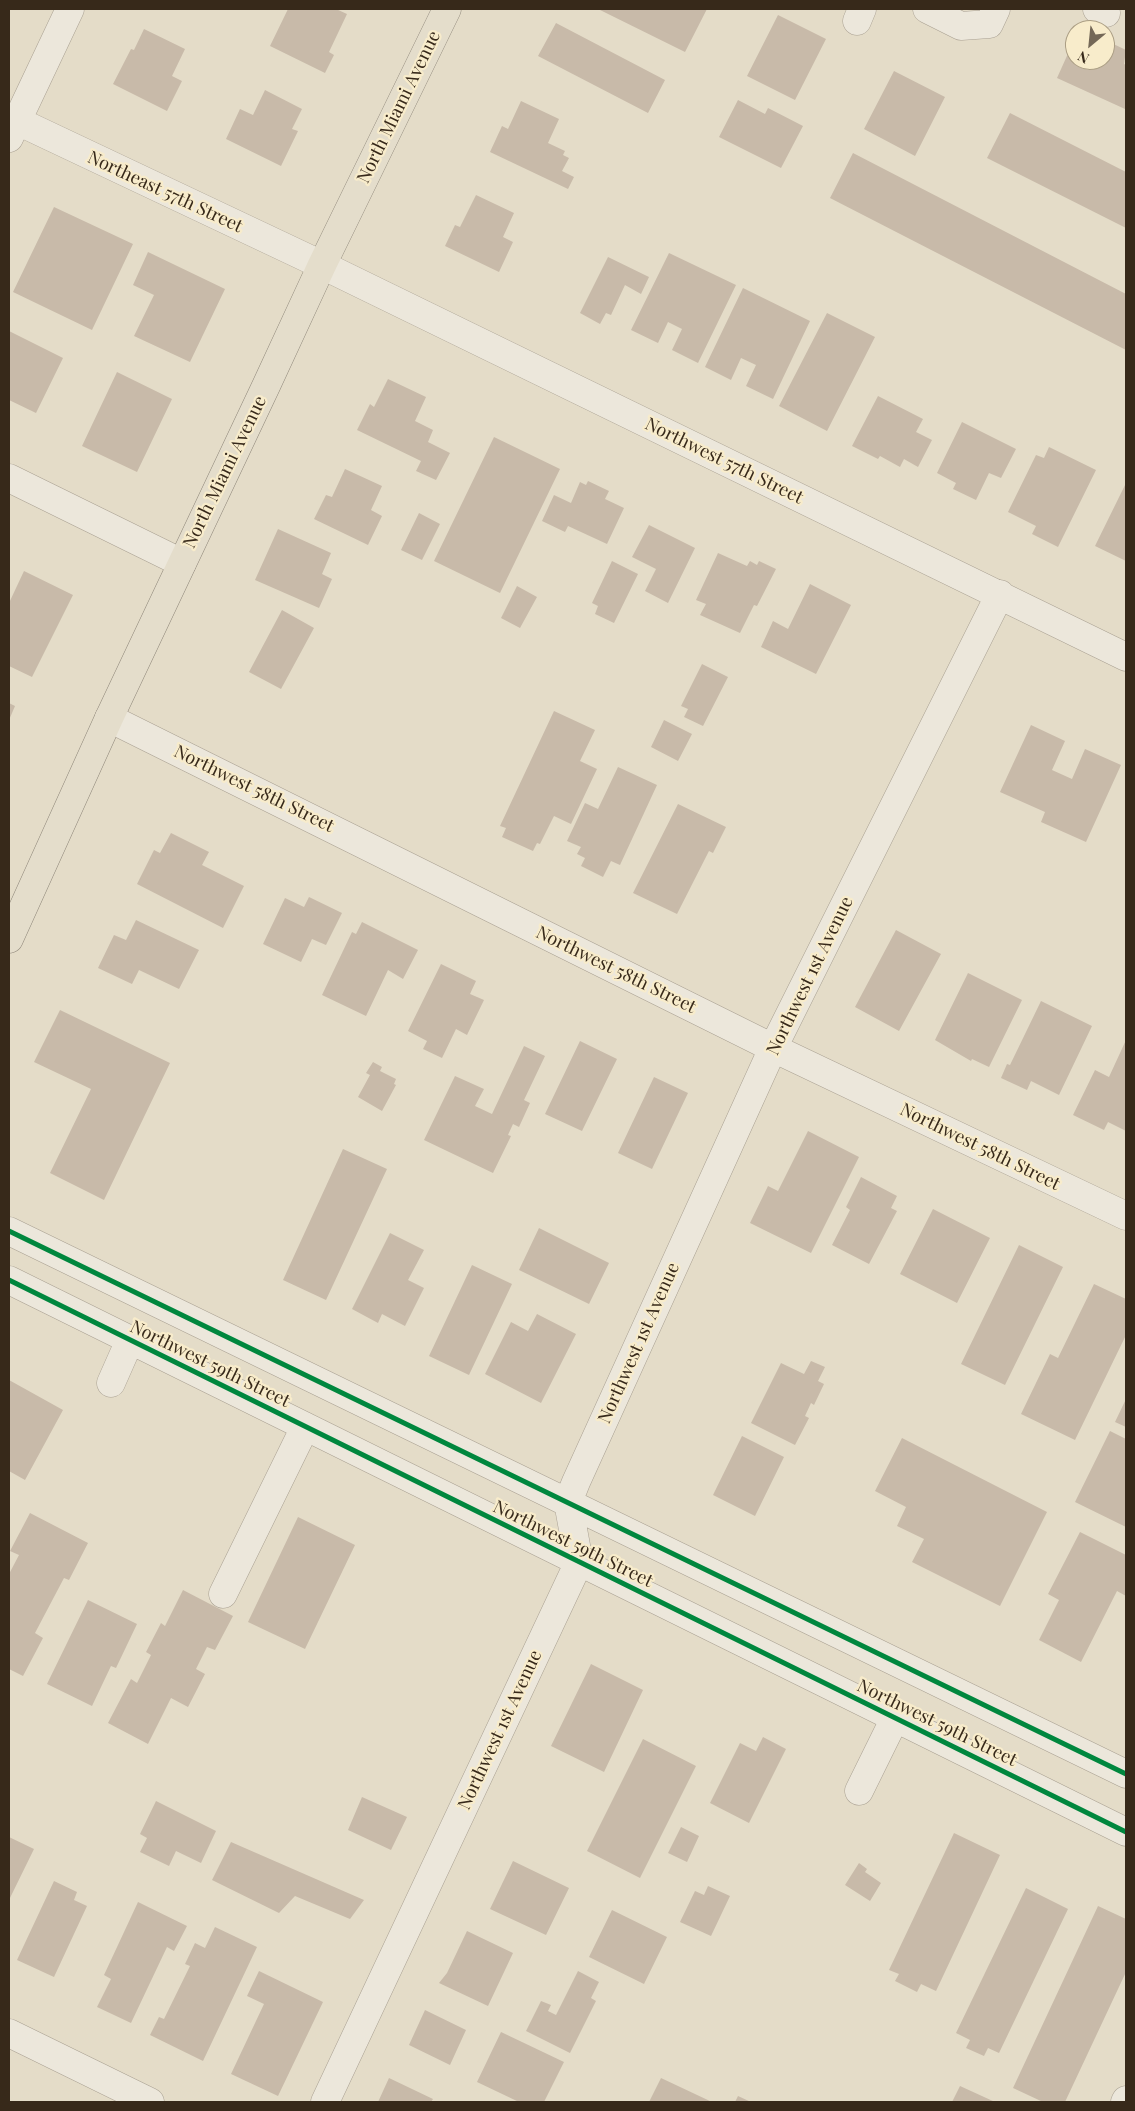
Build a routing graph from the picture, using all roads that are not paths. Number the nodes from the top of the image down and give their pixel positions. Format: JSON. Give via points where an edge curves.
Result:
{"nodes":[{"id":1,"x":70,"y":9,"type":"edge"},
{"id":2,"x":447,"y":9,"type":"edge"},
{"id":3,"x":927,"y":9,"type":"edge"},
{"id":4,"x":992,"y":16,"type":"edge"},
{"id":5,"x":12,"y":126,"type":"edge"},
{"id":6,"x":322,"y":265,"type":"junction"},
{"id":7,"x":9,"y":478,"type":"edge"},
{"id":8,"x":182,"y":563,"type":"junction"},
{"id":9,"x":1000,"y":594,"type":"junction"},
{"id":10,"x":1126,"y":657,"type":"edge"},
{"id":11,"x":109,"y":718,"type":"junction"},
{"id":12,"x":9,"y":939,"type":"edge"},
{"id":13,"x":773,"y":1048,"type":"junction"},
{"id":14,"x":1126,"y":1216,"type":"edge"},
{"id":15,"x":9,"y":1231,"type":"edge"},
{"id":16,"x":9,"y":1280,"type":"edge"},
{"id":17,"x":130,"y":1340,"type":"junction"},
{"id":18,"x":111,"y":1383,"type":"dead end"},
{"id":19,"x":306,"y":1427,"type":"junction"},
{"id":20,"x":568,"y":1502,"type":"junction"},
{"id":21,"x":579,"y":1562,"type":"junction"},
{"id":22,"x":223,"y":1594,"type":"dead end"},
{"id":23,"x":895,"y":1718,"type":"junction"},
{"id":24,"x":1126,"y":1774,"type":"edge"},
{"id":25,"x":860,"y":1791,"type":"dead end"},
{"id":26,"x":1126,"y":1832,"type":"edge"},
{"id":27,"x":9,"y":2033,"type":"edge"},
{"id":28,"x":150,"y":2102,"type":"edge"},
{"id":29,"x":325,"y":2102,"type":"edge"}],
"edges":[{"from":1,"to":5,"type":"street"},
{"from":2,"to":6,"type":"main road","name":"North Miami Avenue"},
{"from":3,"to":4,"type":"street","via":[[961,26]]},
{"from":5,"to":6,"type":"street","name":"Northeast 57th Street"},
{"from":6,"to":8,"type":"main road","name":"North Miami Avenue"},
{"from":6,"to":9,"type":"street","name":"Northwest 57th Street"},
{"from":7,"to":8,"type":"street"},
{"from":8,"to":11,"type":"main road","name":"North Miami Avenue"},
{"from":9,"to":10,"type":"street","name":"Northwest 57th Street"},
{"from":9,"to":13,"type":"street","name":"Northwest 1st Avenue"},
{"from":11,"to":12,"type":"main road","name":"North Miami Avenue"},
{"from":11,"to":13,"type":"street","name":"Northwest 58th Street"},
{"from":13,"to":14,"type":"street","name":"Northwest 58th Street"},
{"from":13,"to":20,"type":"street","name":"Northwest 1st Avenue"},
{"from":15,"to":20,"type":"street","name":"Northwest 59th Street"},
{"from":16,"to":17,"type":"street","name":"Northwest 59th Street"},
{"from":17,"to":18,"type":"street"},
{"from":17,"to":19,"type":"street","name":"Northwest 59th Street"},
{"from":19,"to":21,"type":"street","name":"Northwest 59th Street"},
{"from":19,"to":22,"type":"street"},
{"from":20,"to":21,"type":"street"},
{"from":20,"to":24,"type":"street","name":"Northwest 59th Street"},
{"from":21,"to":23,"type":"street","name":"Northwest 59th Street"},
{"from":21,"to":29,"type":"street","name":"Northwest 1st Avenue"},
{"from":23,"to":25,"type":"street"},
{"from":23,"to":26,"type":"street","name":"Northwest 59th Street"},
{"from":27,"to":28,"type":"street"}]}
